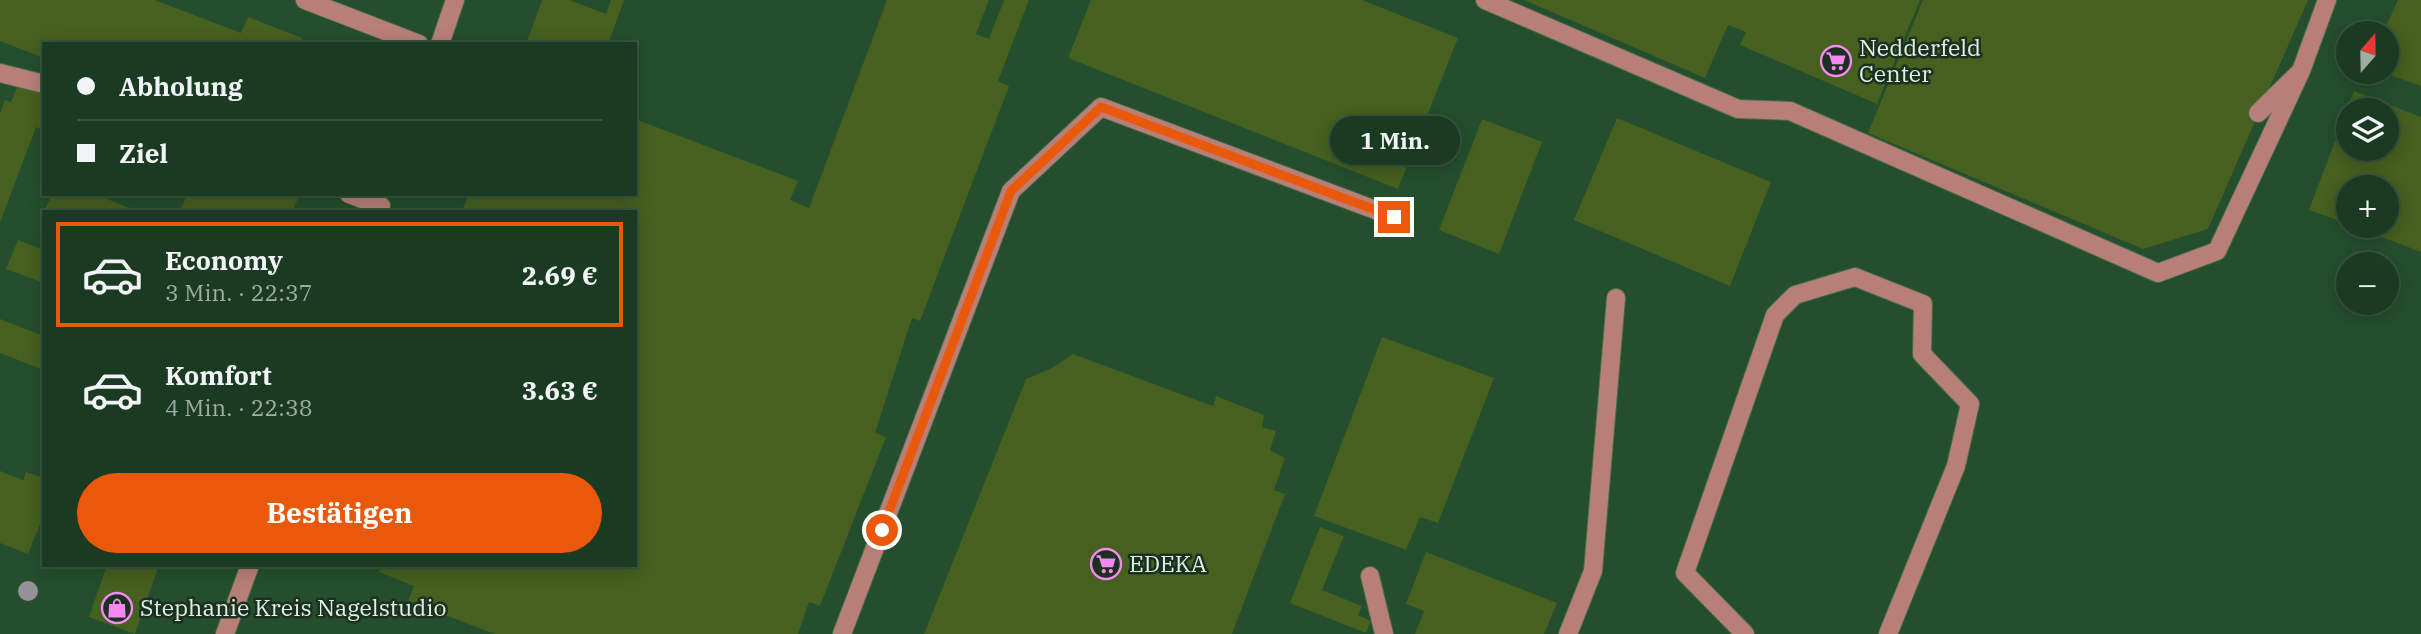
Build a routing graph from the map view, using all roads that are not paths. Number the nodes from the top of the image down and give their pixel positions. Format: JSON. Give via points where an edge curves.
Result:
{"nodes":[{"id":1,"x":305,"y":0,"type":"edge"},
{"id":2,"x":456,"y":0,"type":"edge"},
{"id":3,"x":1485,"y":0,"type":"edge"},
{"id":4,"x":2327,"y":0,"type":"edge"},
{"id":5,"x":414,"y":42,"type":"edge"},
{"id":6,"x":441,"y":42,"type":"edge"},
{"id":7,"x":2301,"y":71,"type":"junction"},
{"id":8,"x":0,"y":73,"type":"edge"},
{"id":9,"x":42,"y":84,"type":"edge"},
{"id":10,"x":2258,"y":113,"type":"dead end"},
{"id":11,"x":355,"y":196,"type":"edge"},
{"id":12,"x":381,"y":204,"type":"edge"},
{"id":13,"x":1394,"y":217,"type":"dead end"},
{"id":14,"x":1616,"y":298,"type":"dead end"},
{"id":15,"x":249,"y":567,"type":"edge"},
{"id":16,"x":1370,"y":576,"type":"dead end"},
{"id":17,"x":225,"y":634,"type":"edge"},
{"id":18,"x":842,"y":634,"type":"edge"},
{"id":19,"x":1384,"y":634,"type":"edge"},
{"id":20,"x":1568,"y":634,"type":"edge"},
{"id":21,"x":1745,"y":634,"type":"edge"},
{"id":22,"x":1888,"y":634,"type":"edge"}],
"edges":[{"from":1,"to":5,"type":"street"},
{"from":2,"to":6,"type":"street"},
{"from":3,"to":7,"type":"street","via":[[1738,110],[1790,111],[2158,273],[2217,251]]},
{"from":4,"to":7,"type":"street"},
{"from":7,"to":10,"type":"street"},
{"from":8,"to":9,"type":"street"},
{"from":11,"to":12,"type":"street"},
{"from":13,"to":18,"type":"street","via":[[1101,107],[1011,191]]},
{"from":14,"to":20,"type":"street","via":[[1593,571]]},
{"from":15,"to":17,"type":"street"},
{"from":16,"to":19,"type":"street"},
{"from":21,"to":22,"type":"street","via":[[1685,573],[1775,316],[1795,295],[1855,277],[1923,304],[1922,354],[1970,404],[1956,466]]}]}
